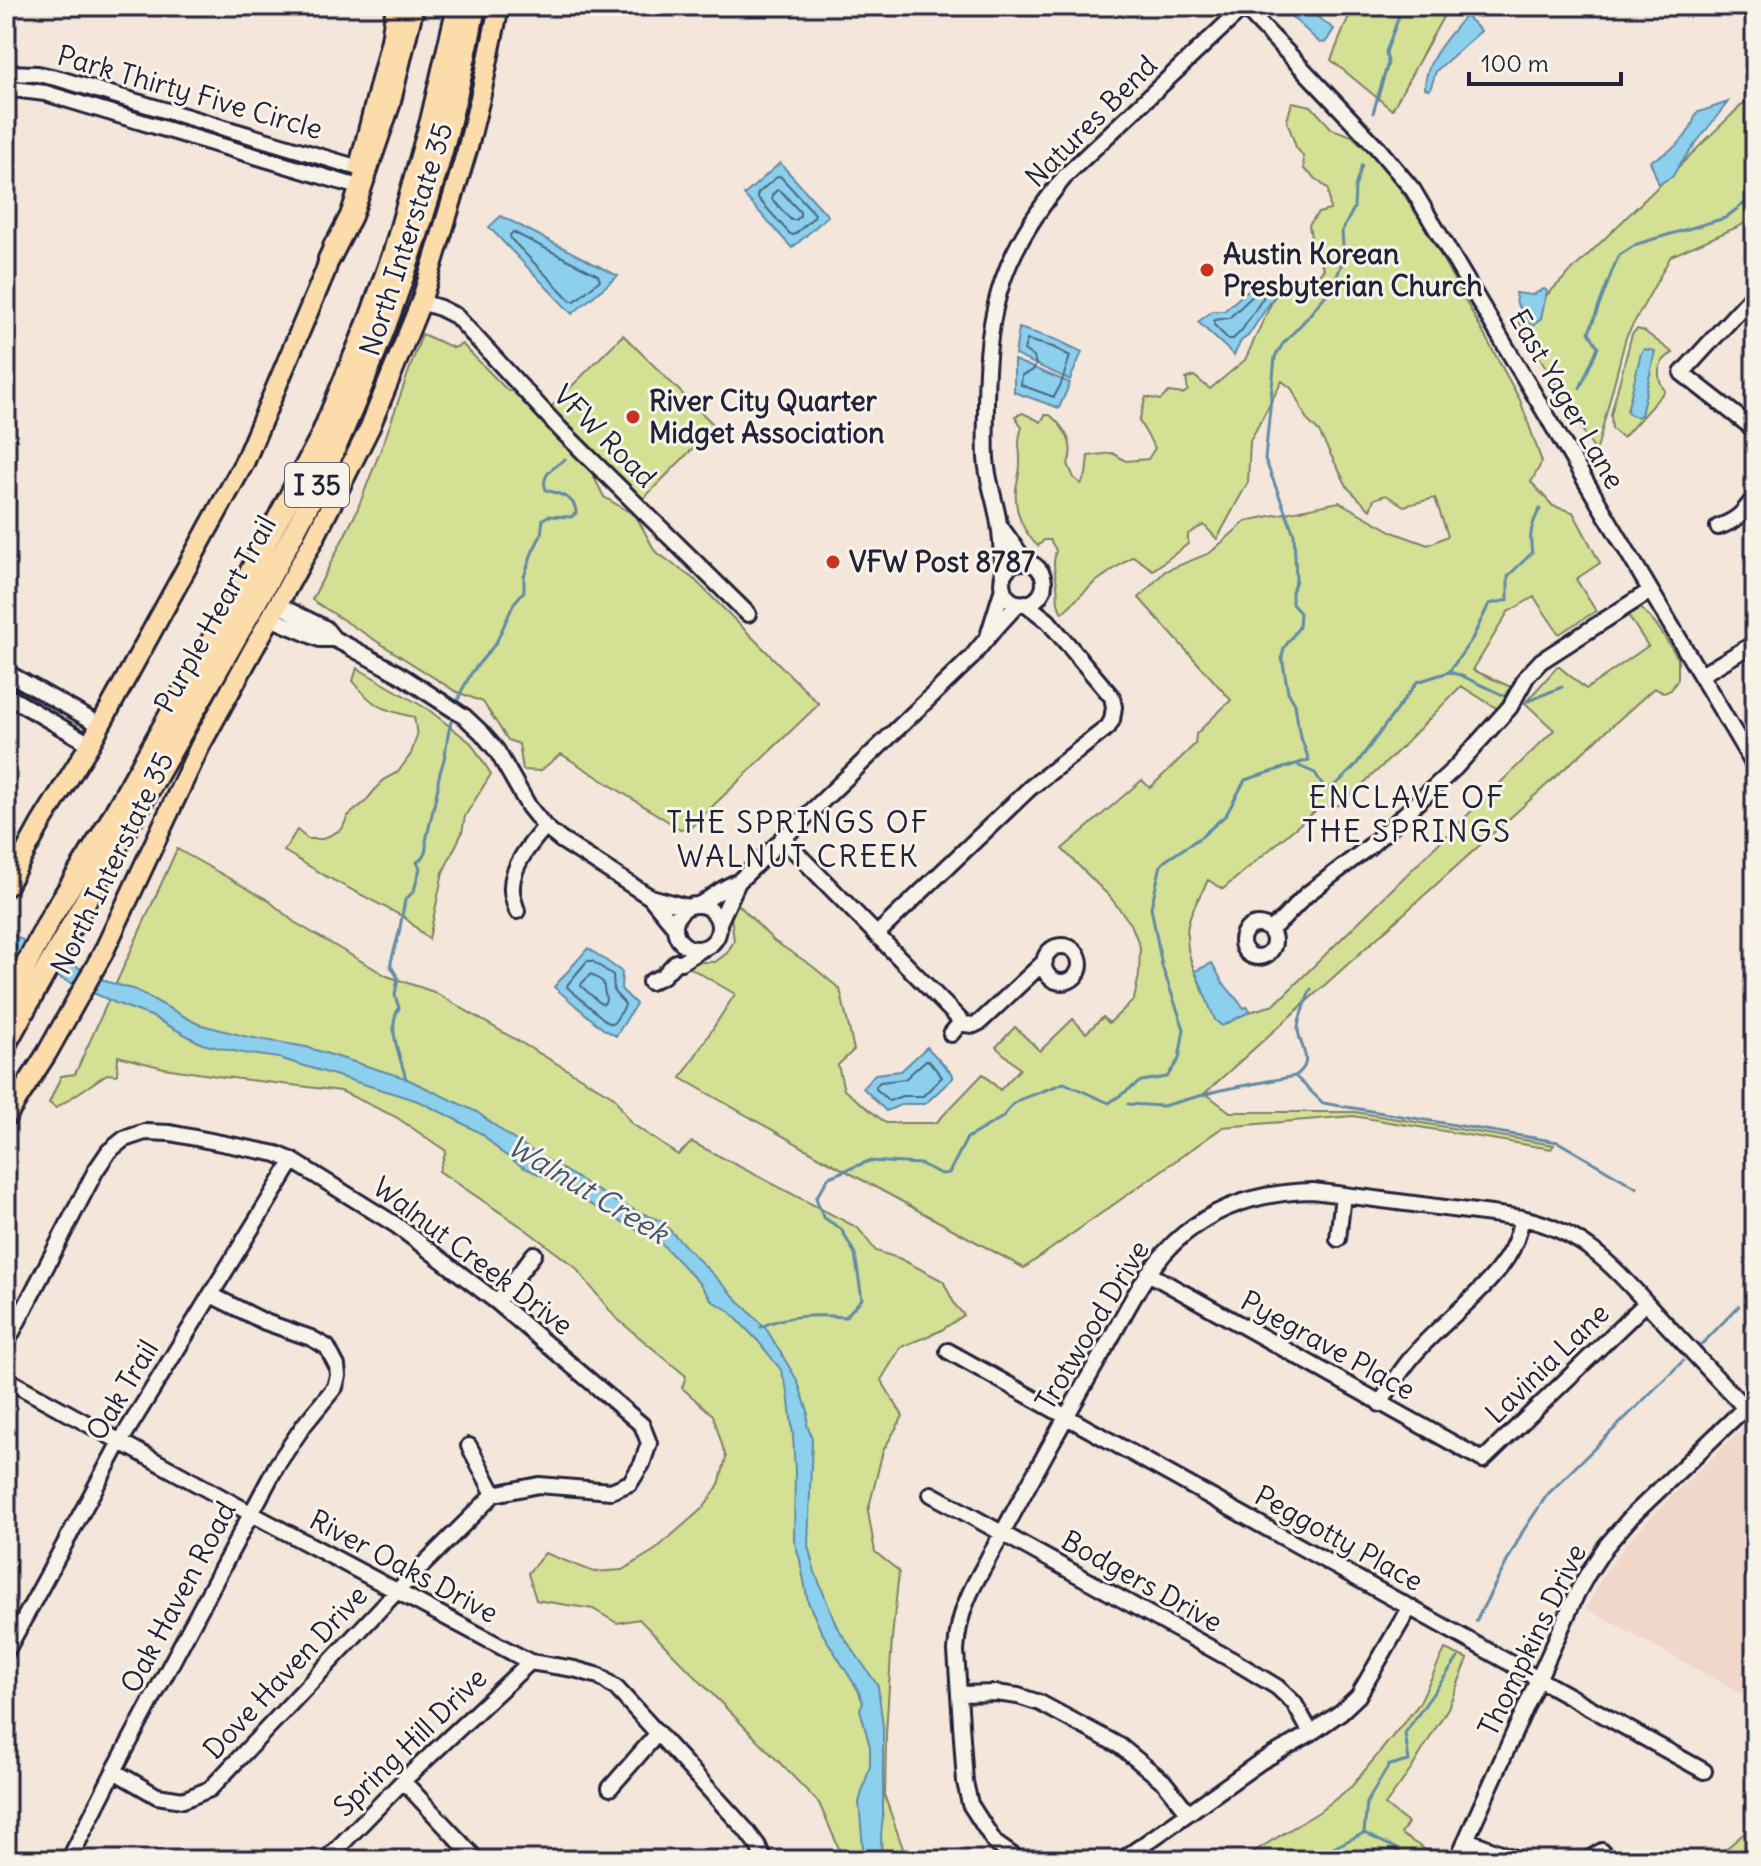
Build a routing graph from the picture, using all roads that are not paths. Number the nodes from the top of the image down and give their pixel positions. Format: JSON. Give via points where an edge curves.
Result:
{"nodes":[{"id":1,"x":396,"y":6,"type":"edge"},
{"id":2,"x":413,"y":6,"type":"edge"},
{"id":3,"x":458,"y":6,"type":"edge"},
{"id":4,"x":475,"y":6,"type":"edge"},
{"id":5,"x":499,"y":6,"type":"edge"},
{"id":6,"x":1244,"y":7,"type":"edge"},
{"id":7,"x":6,"y":73,"type":"edge"},
{"id":8,"x":6,"y":90,"type":"edge"},
{"id":9,"x":357,"y":177,"type":"junction"},
{"id":10,"x":329,"y":259,"type":"junction"},
{"id":11,"x":1755,"y":293,"type":"edge"},
{"id":12,"x":421,"y":302,"type":"junction"},
{"id":13,"x":1755,"y":430,"type":"edge"},
{"id":14,"x":1755,"y":497,"type":"edge"},
{"id":15,"x":1000,"y":526,"type":"junction"},
{"id":16,"x":1718,"y":527,"type":"dead end"},
{"id":17,"x":1026,"y":562,"type":"junction"},
{"id":18,"x":1003,"y":583,"type":"junction"},
{"id":19,"x":1042,"y":589,"type":"junction"},
{"id":20,"x":1650,"y":591,"type":"junction"},
{"id":21,"x":1022,"y":603,"type":"junction"},
{"id":22,"x":274,"y":612,"type":"junction"},
{"id":23,"x":748,"y":614,"type":"dead end"},
{"id":24,"x":1048,"y":621,"type":"junction"},
{"id":25,"x":989,"y":634,"type":"junction"},
{"id":26,"x":1755,"y":643,"type":"edge"},
{"id":27,"x":6,"y":672,"type":"edge"},
{"id":28,"x":1701,"y":675,"type":"junction"},
{"id":29,"x":6,"y":695,"type":"edge"},
{"id":30,"x":100,"y":725,"type":"junction"},
{"id":31,"x":90,"y":744,"type":"junction"},
{"id":32,"x":1755,"y":767,"type":"edge"},
{"id":33,"x":545,"y":827,"type":"junction"},
{"id":34,"x":782,"y":838,"type":"junction"},
{"id":35,"x":738,"y":882,"type":"junction"},
{"id":36,"x":6,"y":887,"type":"edge"},
{"id":37,"x":650,"y":897,"type":"junction"},
{"id":38,"x":692,"y":906,"type":"junction"},
{"id":39,"x":517,"y":911,"type":"dead end"},
{"id":40,"x":719,"y":923,"type":"junction"},
{"id":41,"x":1270,"y":930,"type":"dead end"},
{"id":42,"x":676,"y":933,"type":"junction"},
{"id":43,"x":876,"y":935,"type":"junction"},
{"id":44,"x":702,"y":949,"type":"junction"},
{"id":45,"x":1045,"y":961,"type":"dead end"},
{"id":46,"x":676,"y":962,"type":"junction"},
{"id":47,"x":650,"y":982,"type":"dead end"},
{"id":48,"x":15,"y":1001,"type":"edge"},
{"id":49,"x":961,"y":1022,"type":"junction"},
{"id":50,"x":951,"y":1034,"type":"dead end"},
{"id":51,"x":6,"y":1043,"type":"edge"},
{"id":52,"x":6,"y":1117,"type":"edge"},
{"id":53,"x":293,"y":1161,"type":"junction"},
{"id":54,"x":1343,"y":1195,"type":"junction"},
{"id":55,"x":1522,"y":1218,"type":"junction"},
{"id":56,"x":1338,"y":1239,"type":"dead end"},
{"id":57,"x":534,"y":1254,"type":"dead end"},
{"id":58,"x":1148,"y":1273,"type":"junction"},
{"id":59,"x":211,"y":1295,"type":"junction"},
{"id":60,"x":497,"y":1302,"type":"junction"},
{"id":61,"x":1646,"y":1303,"type":"junction"},
{"id":62,"x":6,"y":1344,"type":"edge"},
{"id":63,"x":948,"y":1351,"type":"dead end"},
{"id":64,"x":6,"y":1379,"type":"edge"},
{"id":65,"x":1750,"y":1403,"type":"edge"},
{"id":66,"x":1380,"y":1404,"type":"junction"},
{"id":67,"x":1066,"y":1416,"type":"junction"},
{"id":68,"x":120,"y":1442,"type":"junction"},
{"id":69,"x":469,"y":1446,"type":"dead end"},
{"id":70,"x":1483,"y":1460,"type":"joint"},
{"id":71,"x":494,"y":1494,"type":"junction"},
{"id":72,"x":931,"y":1494,"type":"dead end"},
{"id":73,"x":252,"y":1514,"type":"junction"},
{"id":74,"x":1002,"y":1533,"type":"junction"},
{"id":75,"x":397,"y":1591,"type":"junction"},
{"id":76,"x":1410,"y":1607,"type":"junction"},
{"id":77,"x":6,"y":1652,"type":"edge"},
{"id":78,"x":530,"y":1662,"type":"junction"},
{"id":79,"x":1538,"y":1679,"type":"junction"},
{"id":80,"x":960,"y":1694,"type":"junction"},
{"id":81,"x":658,"y":1733,"type":"junction"},
{"id":82,"x":1311,"y":1733,"type":"junction"},
{"id":83,"x":114,"y":1771,"type":"junction"},
{"id":84,"x":1704,"y":1771,"type":"dead end"},
{"id":85,"x":403,"y":1781,"type":"junction"},
{"id":86,"x":610,"y":1788,"type":"dead end"},
{"id":87,"x":1188,"y":1812,"type":"junction"},
{"id":88,"x":1467,"y":1840,"type":"junction"},
{"id":89,"x":1602,"y":1851,"type":"dead end"},
{"id":90,"x":69,"y":1860,"type":"edge"},
{"id":91,"x":326,"y":1860,"type":"edge"},
{"id":92,"x":477,"y":1860,"type":"edge"},
{"id":93,"x":764,"y":1860,"type":"edge"},
{"id":94,"x":1019,"y":1860,"type":"edge"},
{"id":95,"x":1122,"y":1860,"type":"edge"},
{"id":96,"x":1457,"y":1860,"type":"edge"},
{"id":97,"x":1520,"y":1860,"type":"edge"},
{"id":98,"x":1587,"y":1860,"type":"edge"}],
"edges":[{"from":1,"to":9,"type":"main road"},
{"from":2,"to":10,"type":"highway","via":[[389,105],[351,216]]},
{"from":3,"to":48,"type":"highway","name":"Purple Heart Trail","number":"I 35","via":[[394,252],[321,437],[245,582],[51,917]]},
{"from":4,"to":48,"type":"highway","name":"Purple Heart Trail","number":"I 35","via":[[450,127],[409,262],[345,426],[279,562],[70,926]]},
{"from":5,"to":12,"type":"main road","name":"North Interstate 35","via":[[468,147]]},
{"from":6,"to":15,"type":"street","name":"Natures Bend","via":[[1067,174],[1025,230],[1010,260],[996,296],[986,366],[986,460]]},
{"from":6,"to":20,"type":"street","name":"East Yager Lane","via":[[1413,190]]},
{"from":7,"to":9,"type":"street","name":"Park Thirty Five Circle","via":[[60,79]]},
{"from":8,"to":9,"type":"street","name":"Park Thirty Five Circle","via":[[45,93]]},
{"from":9,"to":10,"type":"main road"},
{"from":10,"to":30,"type":"main road","via":[[244,463]]},
{"from":11,"to":13,"type":"street","via":[[1682,373]]},
{"from":12,"to":22,"type":"main road","name":"North Interstate 35","via":[[370,427]]},
{"from":12,"to":23,"type":"street","name":"VFW Road","via":[[456,316],[561,430]]},
{"from":14,"to":16,"type":"street","via":[[1743,514]]},
{"from":15,"to":17,"type":"street","name":"Natures Bend"},
{"from":15,"to":18,"type":"street","name":"Natures Bend"},
{"from":17,"to":18,"type":"street","via":[[1011,566]]},
{"from":17,"to":19,"type":"street","via":[[1041,573]]},
{"from":18,"to":21,"type":"street","via":[[1008,597]]},
{"from":18,"to":25,"type":"street","name":"Natures Bend"},
{"from":19,"to":21,"type":"street","via":[[1038,597]]},
{"from":19,"to":24,"type":"street"},
{"from":20,"to":28,"type":"street","name":"East Yager Lane"},
{"from":20,"to":41,"type":"street","via":[[1541,661],[1510,707],[1455,768]]},
{"from":21,"to":24,"type":"street"},
{"from":21,"to":25,"type":"street","name":"Natures Bend"},
{"from":22,"to":33,"type":"street","via":[[399,674],[465,717],[497,751]]},
{"from":22,"to":52,"type":"main road","name":"North Interstate 35","via":[[200,746],[103,953]]},
{"from":24,"to":43,"type":"street","via":[[1112,697],[1112,720],[1030,788]]},
{"from":25,"to":34,"type":"street","name":"Natures Bend","via":[[971,658]]},
{"from":26,"to":28,"type":"street"},
{"from":27,"to":30,"type":"street"},
{"from":28,"to":32,"type":"street","name":"East Yager Lane"},
{"from":29,"to":31,"type":"street"},
{"from":30,"to":31,"type":"main road"},
{"from":31,"to":36,"type":"main road"},
{"from":33,"to":37,"type":"street"},
{"from":33,"to":39,"type":"street","via":[[525,851],[514,876]]},
{"from":34,"to":35,"type":"street","name":"Natures Bend"},
{"from":34,"to":43,"type":"street"},
{"from":35,"to":38,"type":"street","name":"Natures Bend"},
{"from":35,"to":40,"type":"street","name":"Natures Bend"},
{"from":37,"to":38,"type":"street"},
{"from":37,"to":42,"type":"street"},
{"from":38,"to":40,"type":"street","via":[[707,907]]},
{"from":38,"to":42,"type":"street","via":[[678,915]]},
{"from":40,"to":44,"type":"street","via":[[716,939]]},
{"from":42,"to":44,"type":"street","via":[[689,948]]},
{"from":42,"to":46,"type":"street"},
{"from":43,"to":49,"type":"street"},
{"from":44,"to":46,"type":"street"},
{"from":45,"to":49,"type":"street","via":[[980,1022]]},
{"from":46,"to":47,"type":"street"},
{"from":48,"to":51,"type":"highway","name":"Purple Heart Trail","number":"I 35"},
{"from":49,"to":50,"type":"street"},
{"from":53,"to":59,"type":"street","name":"Oak Trail"},
{"from":53,"to":60,"type":"street","name":"Walnut Creek Drive","via":[[396,1225]]},
{"from":53,"to":62,"type":"street","name":"Walnut Creek Drive","via":[[170,1133],[145,1132],[124,1139],[96,1170]]},
{"from":54,"to":55,"type":"street","name":"Trotwood Drive"},
{"from":54,"to":56,"type":"street"},
{"from":54,"to":58,"type":"street","name":"Trotwood Drive","via":[[1284,1192],[1231,1204],[1186,1232]]},
{"from":55,"to":61,"type":"street","name":"Trotwood Drive","via":[[1563,1231],[1601,1255]]},
{"from":55,"to":66,"type":"street","via":[[1504,1263],[1420,1348]]},
{"from":57,"to":60,"type":"street"},
{"from":58,"to":66,"type":"street","name":"Pyegrave Place"},
{"from":58,"to":67,"type":"street","name":"Trotwood Drive"},
{"from":59,"to":68,"type":"street","name":"Oak Trail"},
{"from":59,"to":73,"type":"street","name":"Oak Haven Road","via":[[327,1347],[337,1366],[335,1387],[277,1465]]},
{"from":60,"to":71,"type":"street","name":"Walnut Creek Drive","via":[[642,1425],[649,1443],[630,1483],[611,1491],[539,1485]]},
{"from":61,"to":65,"type":"street","name":"Trotwood Drive"},
{"from":61,"to":70,"type":"street","name":"Lavinia Lane"},
{"from":63,"to":67,"type":"street","name":"Peggotty Place"},
{"from":64,"to":68,"type":"street","name":"River Oaks Drive"},
{"from":65,"to":79,"type":"street","name":"Thompkins Drive","via":[[1606,1546],[1577,1593]]},
{"from":66,"to":70,"type":"street","name":"Pyegrave Place"},
{"from":67,"to":74,"type":"street","name":"Trotwood Drive"},
{"from":67,"to":76,"type":"street","name":"Peggotty Place"},
{"from":68,"to":73,"type":"street","name":"River Oaks Drive"},
{"from":68,"to":77,"type":"street","name":"Oak Trail"},
{"from":69,"to":71,"type":"street"},
{"from":71,"to":75,"type":"street","name":"Dove Haven Drive"},
{"from":72,"to":74,"type":"street","name":"Bodgers Drive"},
{"from":73,"to":75,"type":"street","name":"River Oaks Drive"},
{"from":73,"to":83,"type":"street","name":"Oak Haven Road"},
{"from":74,"to":80,"type":"street","name":"Trotwood Drive","via":[[960,1618]]},
{"from":74,"to":82,"type":"street","name":"Bodgers Drive","via":[[1277,1687],[1294,1703]]},
{"from":75,"to":78,"type":"street","name":"River Oaks Drive"},
{"from":75,"to":83,"type":"street","name":"Dove Haven Drive","via":[[210,1789],[183,1800],[157,1796]]},
{"from":76,"to":79,"type":"street","name":"Peggotty Place"},
{"from":76,"to":82,"type":"street","via":[[1358,1696]]},
{"from":78,"to":81,"type":"street","name":"River Oaks Drive","via":[[599,1676]]},
{"from":78,"to":85,"type":"street","name":"Spring Hill Drive"},
{"from":79,"to":84,"type":"street","name":"Peggotty Place"},
{"from":79,"to":88,"type":"street","name":"Thompkins Drive"},
{"from":80,"to":87,"type":"street","via":[[1007,1694],[1040,1703],[1120,1746],[1164,1782]]},
{"from":80,"to":94,"type":"street","name":"Trotwood Drive","via":[[970,1804],[995,1843]]},
{"from":81,"to":86,"type":"street"},
{"from":81,"to":93,"type":"street","name":"River Oaks Drive","via":[[746,1830]]},
{"from":82,"to":87,"type":"street"},
{"from":83,"to":90,"type":"street","name":"Oak Haven Road"},
{"from":85,"to":91,"type":"street","name":"Spring Hill Drive"},
{"from":85,"to":92,"type":"street"},
{"from":87,"to":95,"type":"street"},
{"from":88,"to":96,"type":"street","name":"Thompkins Drive"},
{"from":88,"to":97,"type":"street"},
{"from":89,"to":98,"type":"street"}]}
